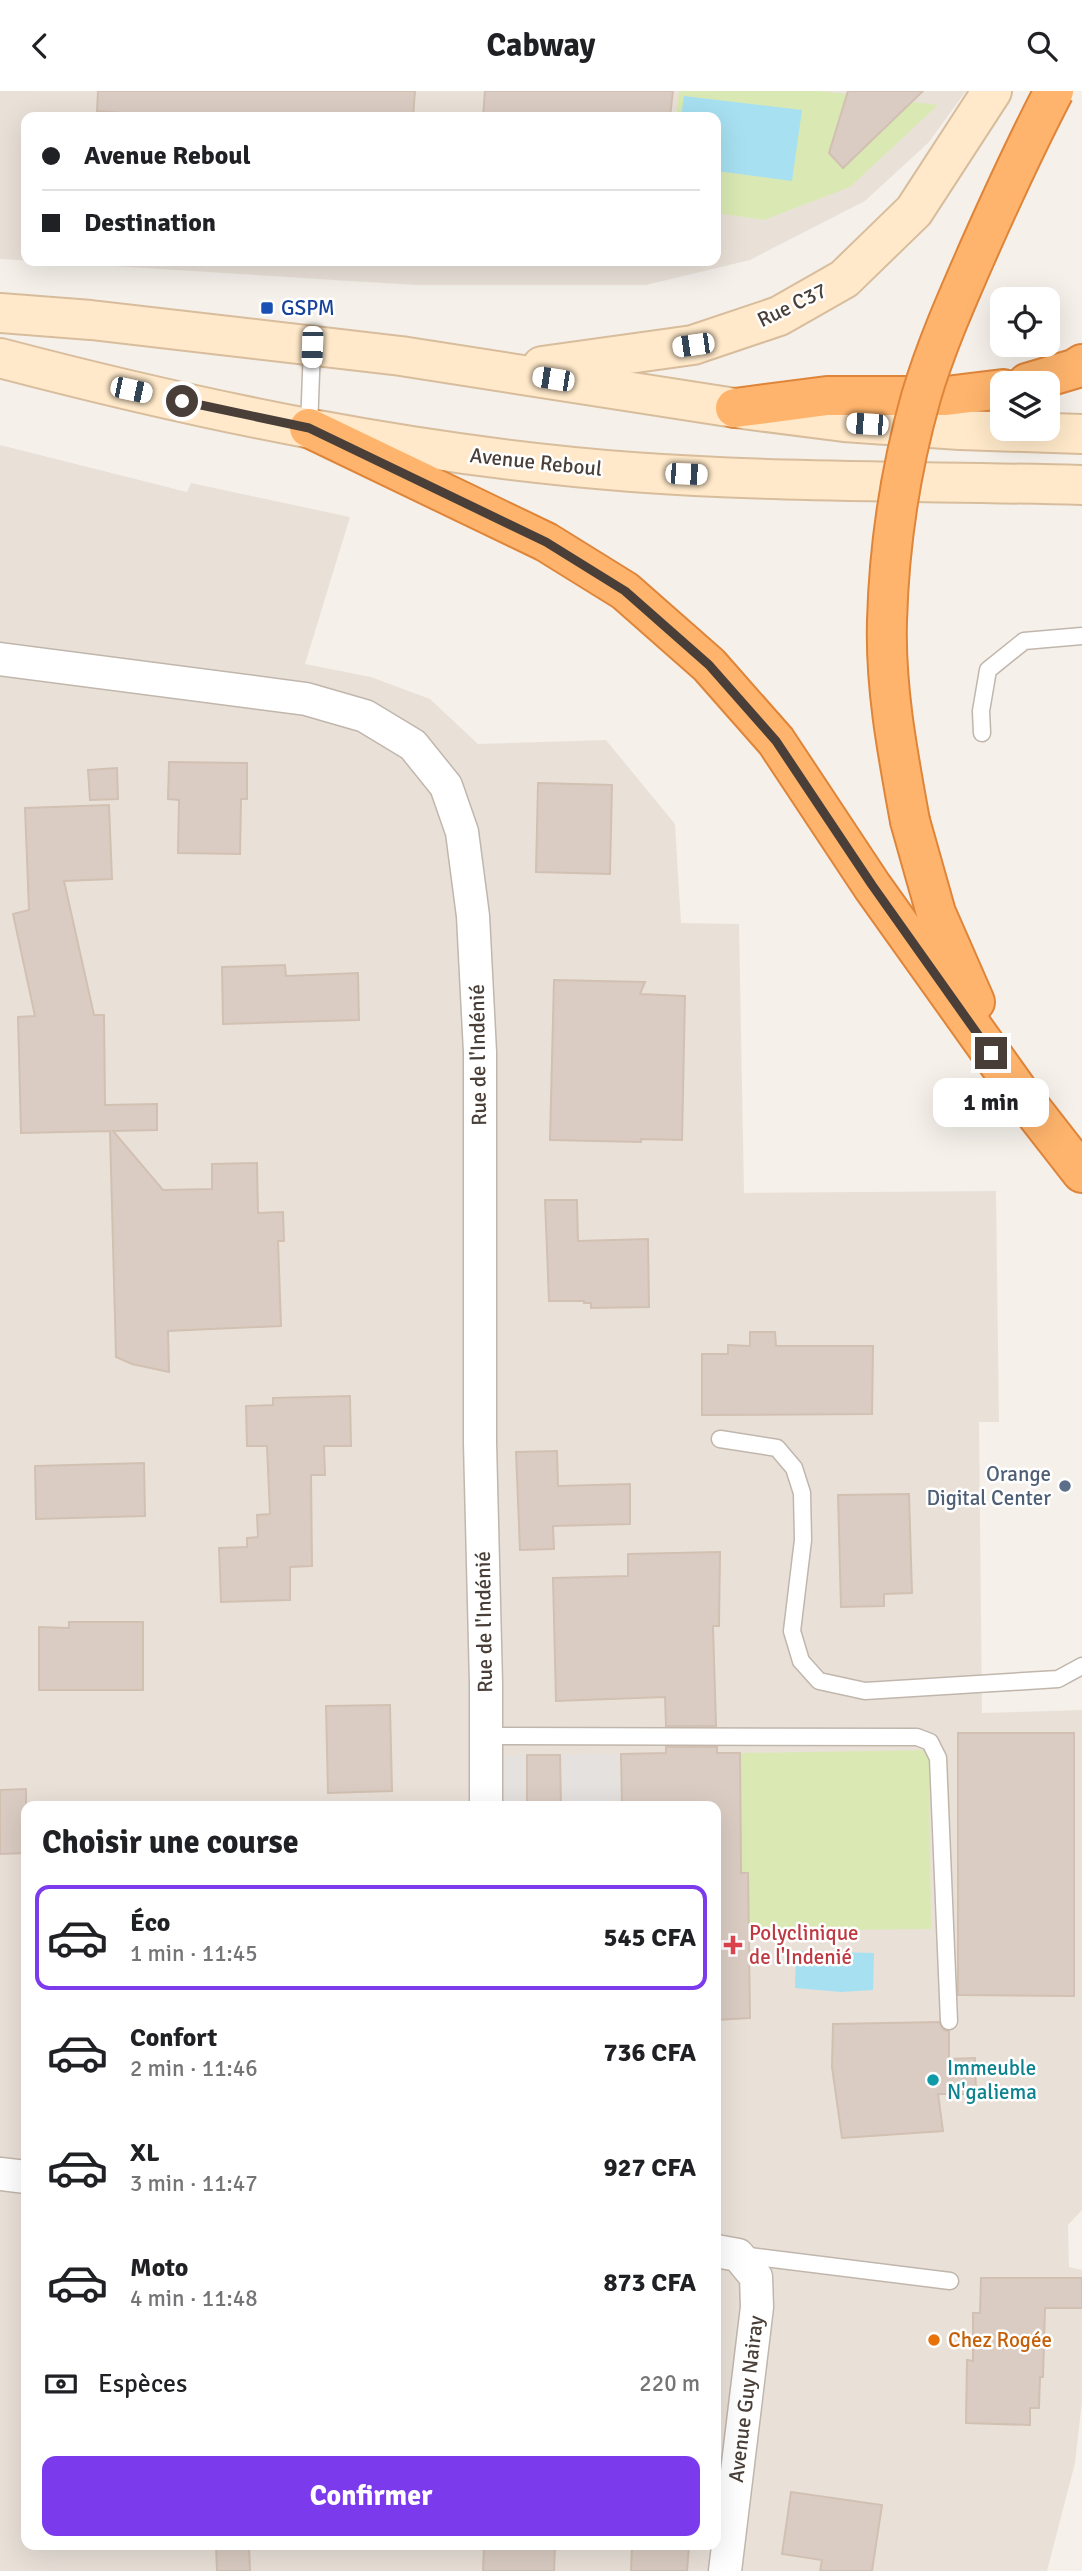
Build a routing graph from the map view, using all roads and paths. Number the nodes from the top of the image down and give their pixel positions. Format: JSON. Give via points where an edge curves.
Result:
{"nodes":[{"id":1,"x":992,"y":91,"type":"edge"},
{"id":2,"x":1054,"y":91,"type":"edge"},
{"id":3,"x":0,"y":313,"type":"edge"},
{"id":4,"x":312,"y":347,"type":"junction"},
{"id":5,"x":0,"y":358,"type":"edge"},
{"id":6,"x":1082,"y":364,"type":"edge"},
{"id":7,"x":501,"y":371,"type":"junction"},
{"id":8,"x":1060,"y":373,"type":"edge"},
{"id":9,"x":990,"y":391,"type":"edge"},
{"id":10,"x":735,"y":408,"type":"junction"},
{"id":11,"x":309,"y":428,"type":"junction"},
{"id":12,"x":1082,"y":434,"type":"edge"},
{"id":13,"x":1082,"y":485,"type":"edge"},
{"id":14,"x":1082,"y":636,"type":"edge"},
{"id":15,"x":0,"y":659,"type":"edge"},
{"id":16,"x":982,"y":733,"type":"dead end"},
{"id":17,"x":1021,"y":1095,"type":"junction"},
{"id":18,"x":1082,"y":1173,"type":"edge"},
{"id":19,"x":720,"y":1439,"type":"dead end"},
{"id":20,"x":1082,"y":1666,"type":"edge"},
{"id":21,"x":486,"y":1736,"type":"junction"},
{"id":22,"x":486,"y":1801,"type":"edge"},
{"id":23,"x":949,"y":2021,"type":"dead end"},
{"id":24,"x":0,"y":2174,"type":"edge"},
{"id":25,"x":21,"y":2176,"type":"edge"},
{"id":26,"x":727,"y":2253,"type":"edge"},
{"id":27,"x":950,"y":2281,"type":"dead end"},
{"id":28,"x":725,"y":2571,"type":"edge"}],
"edges":[{"from":1,"to":7,"type":"main road","name":"Rue C37","via":[[914,211],[844,279],[779,316],[693,345]]},
{"from":2,"to":17,"type":"highway","bridge":true,"via":[[952,309],[922,396],[895,527],[887,622],[893,730],[910,821],[936,913]]},
{"from":3,"to":4,"type":"main road"},
{"from":4,"to":7,"type":"main road"},
{"from":4,"to":11,"type":"lane"},
{"from":5,"to":11,"type":"main road","name":"Avenue Reboul"},
{"from":6,"to":8,"type":"highway"},
{"from":7,"to":10,"type":"main road"},
{"from":9,"to":10,"type":"highway","via":[[827,396]]},
{"from":10,"to":12,"type":"main road","via":[[844,422]]},
{"from":11,"to":13,"type":"main road","name":"Avenue Reboul","via":[[474,456],[632,472]]},
{"from":11,"to":17,"type":"highway","via":[[546,542],[625,591],[709,665],[776,741]]},
{"from":14,"to":16,"type":"lane","via":[[1024,641],[988,670]]},
{"from":15,"to":21,"type":"street","name":"Rue de l'Indénié","via":[[306,699],[365,716],[413,745],[446,786],[462,832],[473,916],[480,1052]]},
{"from":17,"to":18,"type":"highway"},
{"from":19,"to":20,"type":"lane","via":[[777,1448],[794,1468],[802,1493],[803,1540],[792,1631],[801,1661],[819,1681],[865,1691],[1058,1679]]},
{"from":21,"to":22,"type":"street","name":"Rue de l'Indénié"},
{"from":21,"to":23,"type":"lane","via":[[918,1737],[930,1742],[938,1758]]},
{"from":24,"to":25,"type":"street"},
{"from":26,"to":27,"type":"lane"},
{"from":26,"to":28,"type":"street","name":"Avenue Guy Nairay","via":[[756,2277],[757,2307]]}]}
